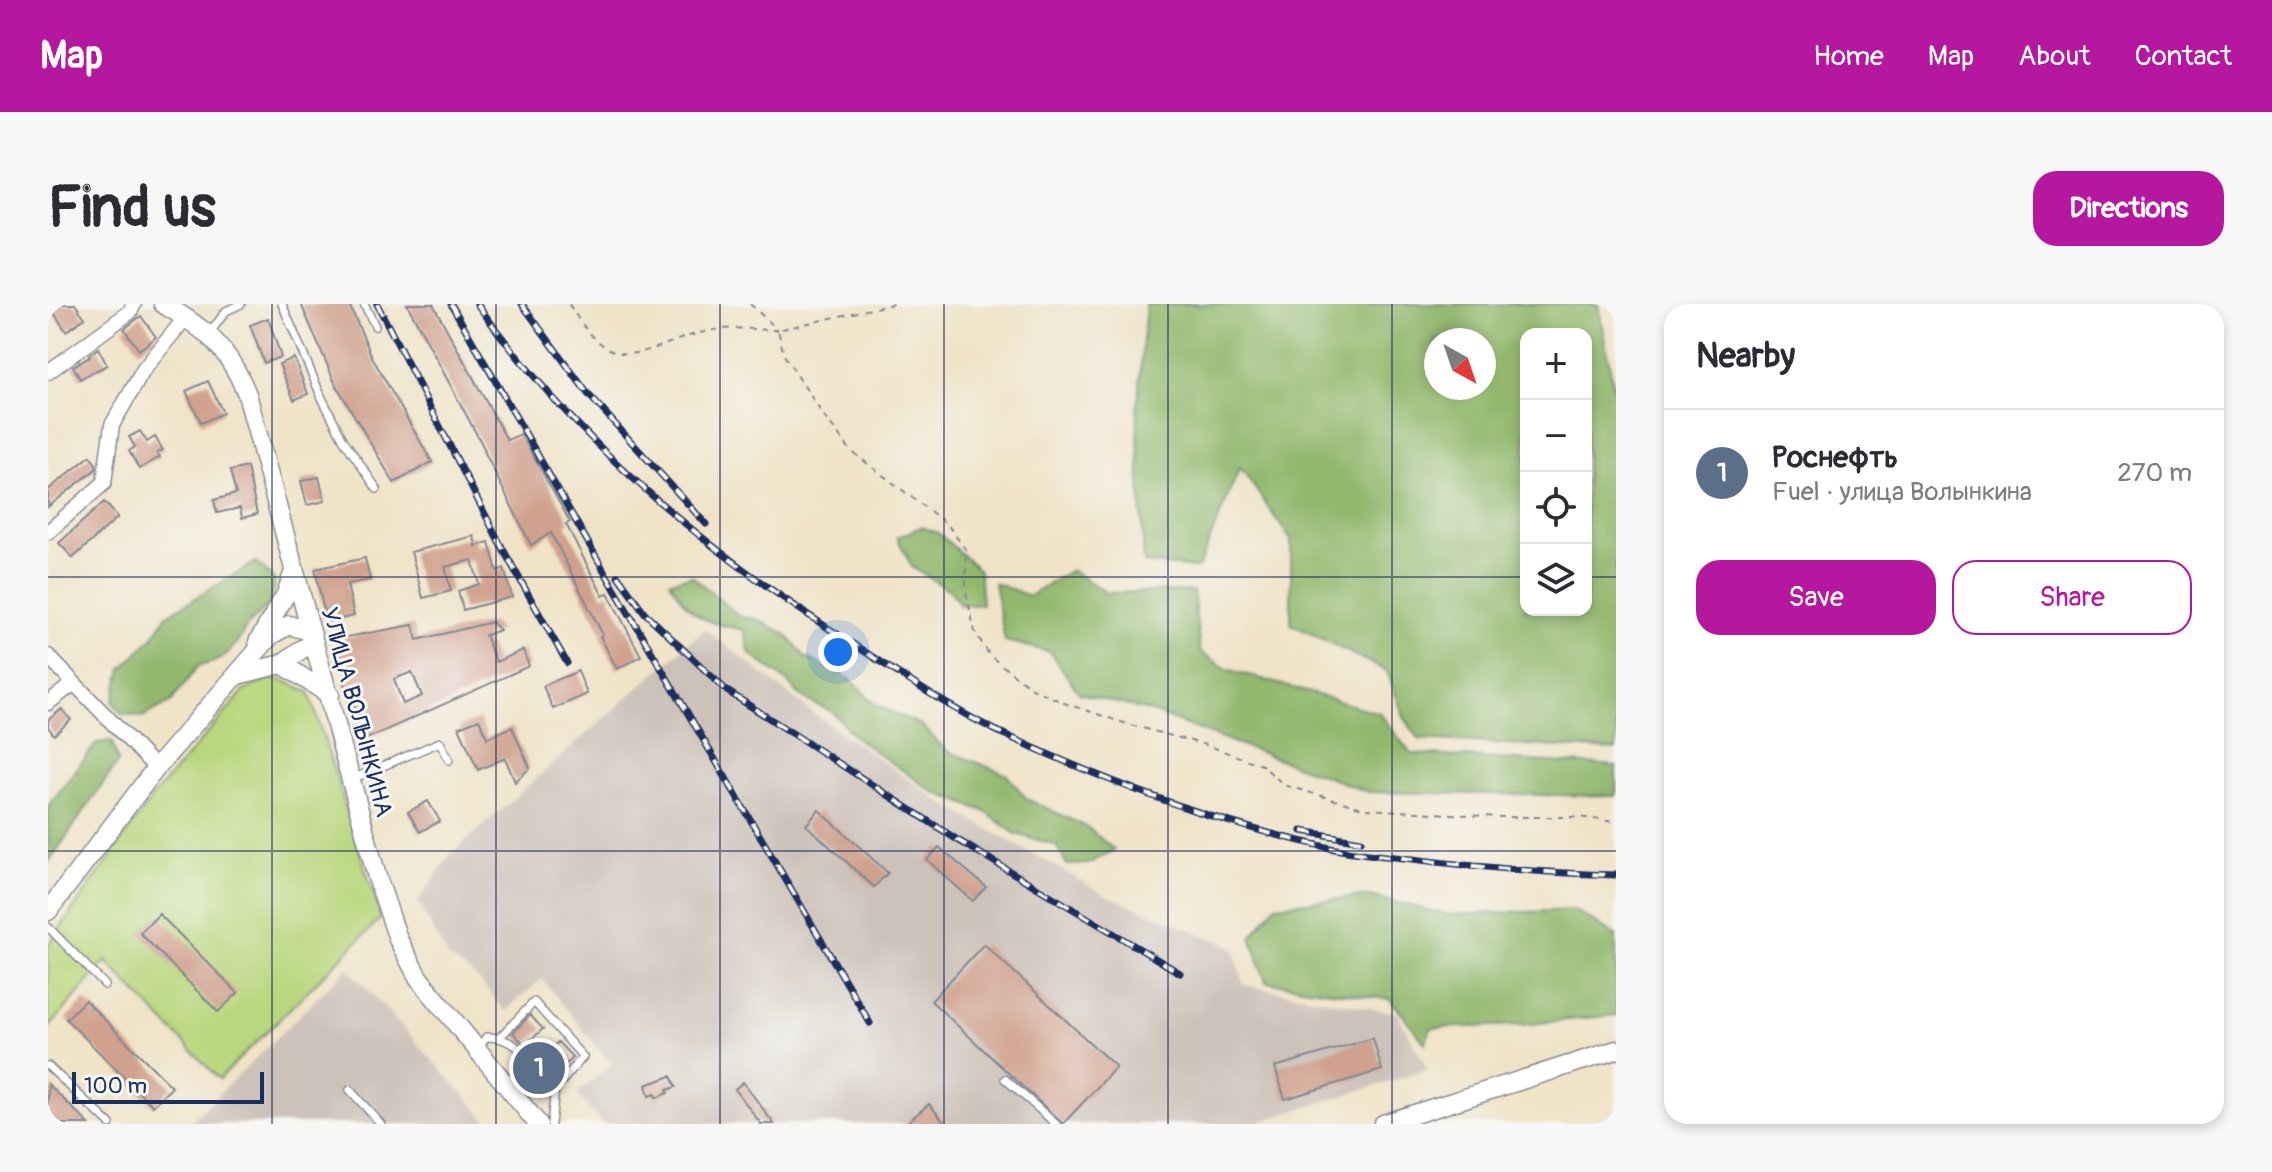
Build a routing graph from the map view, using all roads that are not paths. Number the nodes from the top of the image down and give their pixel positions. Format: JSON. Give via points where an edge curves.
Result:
{"nodes":[{"id":1,"x":134,"y":304,"type":"edge"},
{"id":2,"x":163,"y":304,"type":"edge"},
{"id":3,"x":241,"y":304,"type":"edge"},
{"id":4,"x":282,"y":304,"type":"edge"},
{"id":5,"x":364,"y":304,"type":"edge"},
{"id":6,"x":186,"y":317,"type":"junction"},
{"id":7,"x":375,"y":326,"type":"dead end"},
{"id":8,"x":209,"y":334,"type":"junction"},
{"id":9,"x":48,"y":372,"type":"edge"},
{"id":10,"x":377,"y":489,"type":"dead end"},
{"id":11,"x":48,"y":532,"type":"edge"},
{"id":12,"x":294,"y":571,"type":"junction"},
{"id":13,"x":312,"y":637,"type":"junction"},
{"id":14,"x":48,"y":656,"type":"edge"},
{"id":15,"x":282,"y":664,"type":"junction"},
{"id":16,"x":237,"y":675,"type":"junction"},
{"id":17,"x":73,"y":684,"type":"junction"},
{"id":18,"x":330,"y":695,"type":"junction"},
{"id":19,"x":48,"y":703,"type":"edge"},
{"id":20,"x":449,"y":760,"type":"dead end"},
{"id":21,"x":156,"y":768,"type":"junction"},
{"id":22,"x":352,"y":779,"type":"junction"},
{"id":23,"x":48,"y":911,"type":"edge"},
{"id":24,"x":48,"y":927,"type":"edge"},
{"id":25,"x":105,"y":985,"type":"dead end"},
{"id":26,"x":501,"y":1036,"type":"junction"},
{"id":27,"x":1616,"y":1050,"type":"edge"},
{"id":28,"x":477,"y":1052,"type":"junction"},
{"id":29,"x":48,"y":1066,"type":"edge"},
{"id":30,"x":1005,"y":1079,"type":"dead end"},
{"id":31,"x":555,"y":1089,"type":"junction"},
{"id":32,"x":350,"y":1090,"type":"dead end"},
{"id":33,"x":110,"y":1124,"type":"edge"},
{"id":34,"x":381,"y":1124,"type":"edge"},
{"id":35,"x":538,"y":1124,"type":"edge"},
{"id":36,"x":551,"y":1124,"type":"edge"},
{"id":37,"x":1056,"y":1124,"type":"edge"},
{"id":38,"x":1383,"y":1124,"type":"edge"}],
"edges":[{"from":1,"to":9,"type":"street"},
{"from":2,"to":6,"type":"street","name":"УЛИЦА ВОЛЫНКИНА"},
{"from":3,"to":8,"type":"lane","via":[[226,311]]},
{"from":4,"to":10,"type":"lane","via":[[343,439]]},
{"from":5,"to":7,"type":"lane"},
{"from":6,"to":8,"type":"street","name":"УЛИЦА ВОЛЫНКИНА"},
{"from":6,"to":11,"type":"street","via":[[144,369],[112,425],[104,483]]},
{"from":8,"to":12,"type":"street","name":"УЛИЦА ВОЛЫНКИНА","via":[[236,367],[247,394]]},
{"from":12,"to":13,"type":"street","name":"УЛИЦА ВОЛЫНКИНА"},
{"from":12,"to":16,"type":"street","via":[[286,594]]},
{"from":13,"to":15,"type":"street"},
{"from":13,"to":16,"type":"street","via":[[289,625],[271,635]]},
{"from":13,"to":18,"type":"street","name":"УЛИЦА ВОЛЫНКИНА"},
{"from":14,"to":17,"type":"street"},
{"from":15,"to":16,"type":"street"},
{"from":15,"to":18,"type":"street"},
{"from":16,"to":21,"type":"street"},
{"from":17,"to":19,"type":"street"},
{"from":17,"to":21,"type":"street"},
{"from":18,"to":22,"type":"street","name":"УЛИЦА ВОЛЫНКИНА"},
{"from":20,"to":22,"type":"lane","via":[[440,742]]},
{"from":21,"to":23,"type":"street"},
{"from":22,"to":28,"type":"street","name":"УЛИЦА ВОЛЫНКИНА","via":[[398,939],[418,977]]},
{"from":24,"to":25,"type":"lane"},
{"from":26,"to":28,"type":"lane","via":[[486,1037]]},
{"from":26,"to":31,"type":"lane","via":[[513,1042]]},
{"from":26,"to":31,"type":"lane","via":[[534,1002],[583,1057]]},
{"from":27,"to":38,"type":"street"},
{"from":28,"to":35,"type":"street","name":"УЛИЦА ВОЛЫНКИНА"},
{"from":29,"to":33,"type":"lane"},
{"from":30,"to":37,"type":"lane"},
{"from":31,"to":36,"type":"lane"},
{"from":32,"to":34,"type":"lane"}]}
